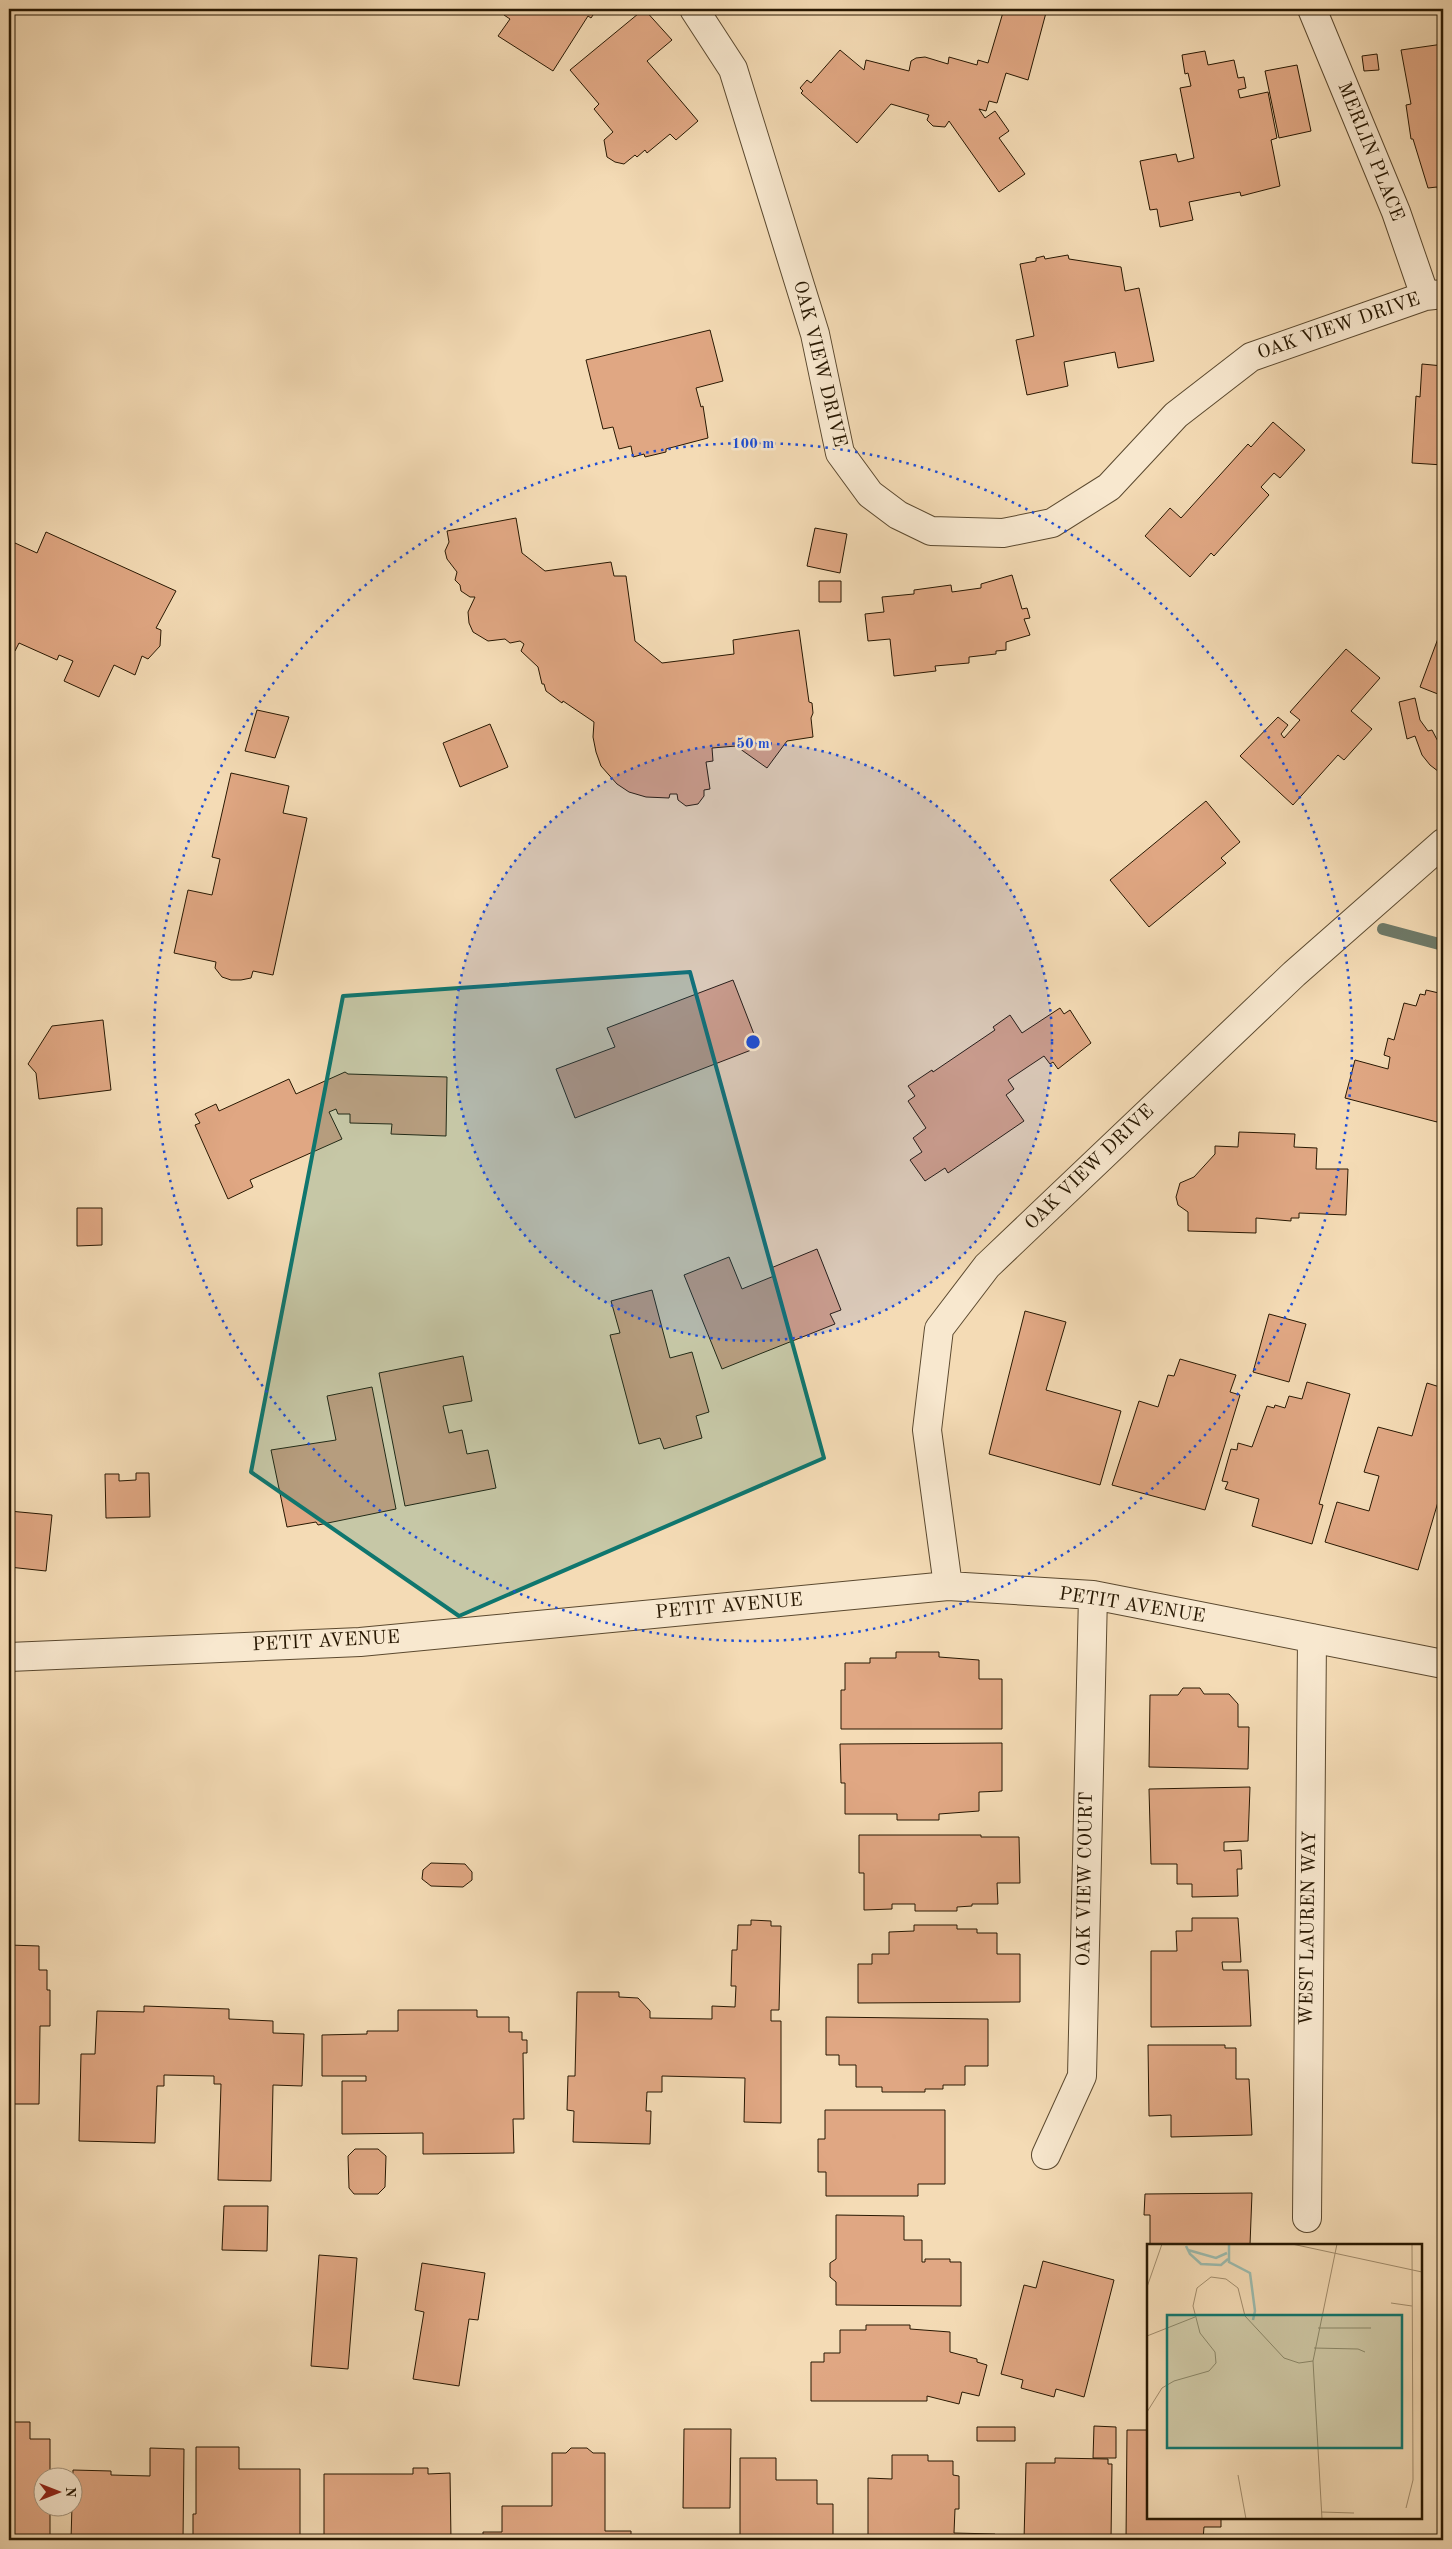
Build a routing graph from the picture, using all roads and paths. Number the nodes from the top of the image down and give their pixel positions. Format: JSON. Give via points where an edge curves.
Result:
{"nodes":[{"id":1,"x":694,"y":9,"type":"edge"},
{"id":2,"x":1312,"y":9,"type":"edge"},
{"id":3,"x":1434,"y":295,"type":"edge"},
{"id":4,"x":1443,"y":843,"type":"edge"},
{"id":5,"x":948,"y":1586,"type":"junction"},
{"id":6,"x":1094,"y":1596,"type":"junction"},
{"id":7,"x":1312,"y":1638,"type":"junction"},
{"id":8,"x":9,"y":1657,"type":"edge"},
{"id":9,"x":1443,"y":1664,"type":"edge"},
{"id":10,"x":1046,"y":2155,"type":"dead end"},
{"id":11,"x":1307,"y":2218,"type":"dead end"}],
"edges":[{"from":1,"to":3,"type":"street","name":"OAK VIEW DRIVE","via":[[733,69],[814,334],[840,453],[870,494],[898,514],[931,531],[1003,533],[1052,523],[1109,488],[1176,415],[1251,357]]},
{"from":2,"to":3,"type":"street","name":"MERLIN PLACE"},
{"from":4,"to":5,"type":"street","name":"OAK VIEW DRIVE","via":[[1294,974],[987,1266],[939,1329],[927,1430]]},
{"from":5,"to":6,"type":"street","name":"PETIT AVENUE"},
{"from":5,"to":8,"type":"street","name":"PETIT AVENUE","via":[[360,1642]]},
{"from":6,"to":7,"type":"street","name":"PETIT AVENUE"},
{"from":6,"to":10,"type":"street","name":"OAK VIEW COURT","via":[[1082,2076]]},
{"from":7,"to":9,"type":"street","name":"PETIT AVENUE"},
{"from":7,"to":11,"type":"street","name":"WEST LAUREN WAY"}]}
